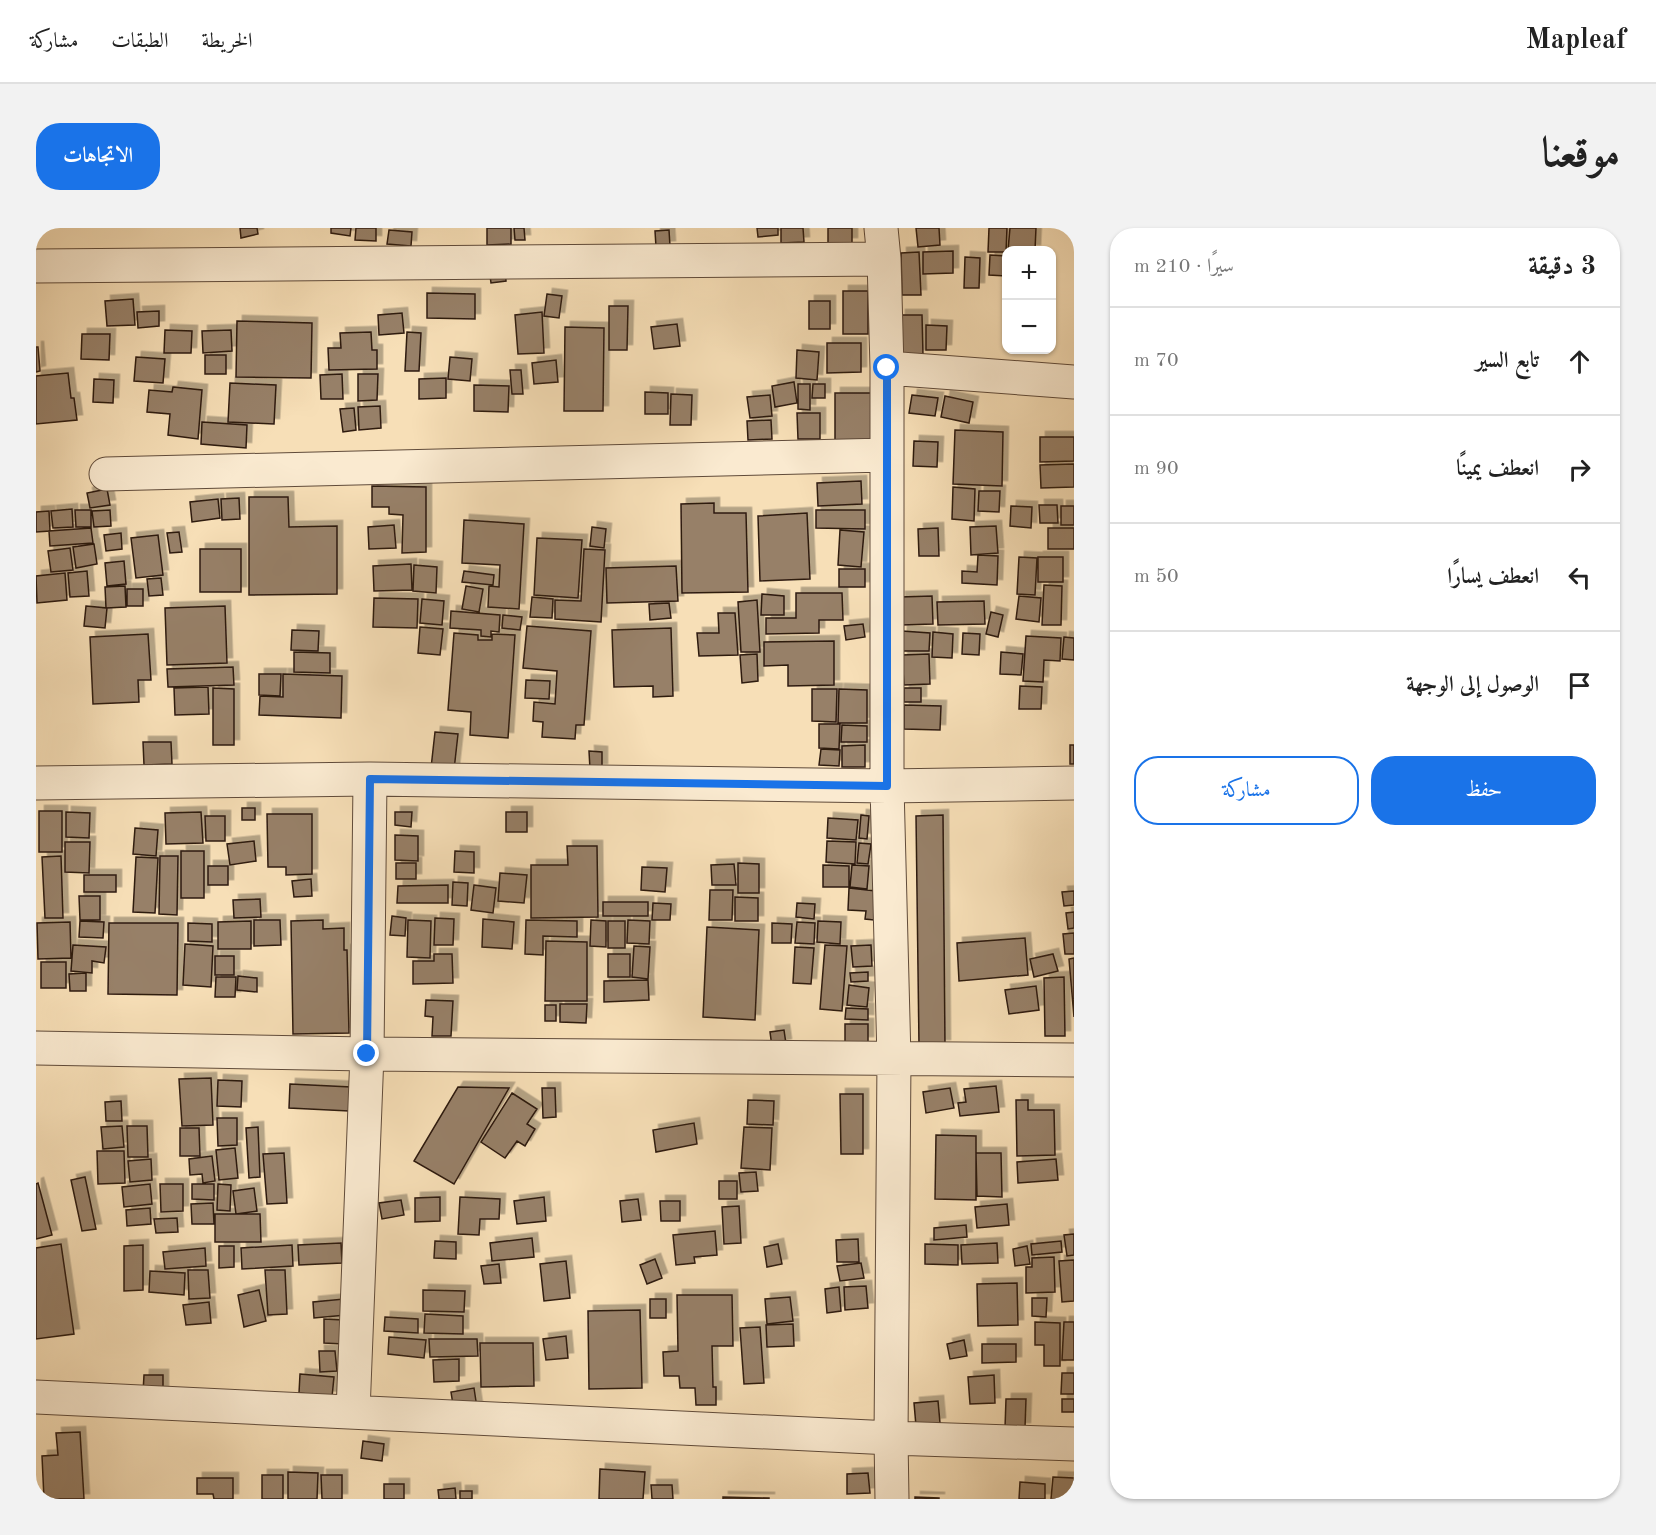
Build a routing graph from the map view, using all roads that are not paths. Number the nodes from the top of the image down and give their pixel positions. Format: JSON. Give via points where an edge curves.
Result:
{"nodes":[{"id":1,"x":883,"y":243,"type":"edge"},
{"id":2,"x":36,"y":266,"type":"edge"},
{"id":3,"x":887,"y":368,"type":"junction"},
{"id":4,"x":1074,"y":382,"type":"edge"},
{"id":5,"x":886,"y":455,"type":"junction"},
{"id":6,"x":106,"y":474,"type":"dead end"},
{"id":7,"x":370,"y":779,"type":"junction"},
{"id":8,"x":36,"y":783,"type":"edge"},
{"id":9,"x":1074,"y":783,"type":"edge"},
{"id":10,"x":887,"y":786,"type":"junction"},
{"id":11,"x":36,"y":1048,"type":"edge"},
{"id":12,"x":367,"y":1054,"type":"junction"},
{"id":13,"x":894,"y":1059,"type":"junction"},
{"id":14,"x":1074,"y":1060,"type":"edge"},
{"id":15,"x":36,"y":1397,"type":"edge"},
{"id":16,"x":353,"y":1412,"type":"junction"},
{"id":17,"x":891,"y":1438,"type":"junction"},
{"id":18,"x":1074,"y":1444,"type":"edge"},
{"id":19,"x":892,"y":1499,"type":"edge"}],
"edges":[{"from":1,"to":2,"type":"street"},
{"from":1,"to":3,"type":"street"},
{"from":3,"to":4,"type":"street"},
{"from":3,"to":5,"type":"street"},
{"from":5,"to":6,"type":"street"},
{"from":5,"to":10,"type":"street"},
{"from":7,"to":8,"type":"street"},
{"from":7,"to":10,"type":"street"},
{"from":7,"to":12,"type":"street"},
{"from":9,"to":10,"type":"street"},
{"from":10,"to":13,"type":"street"},
{"from":11,"to":12,"type":"street"},
{"from":12,"to":13,"type":"street"},
{"from":12,"to":16,"type":"street"},
{"from":13,"to":14,"type":"street"},
{"from":13,"to":17,"type":"street"},
{"from":15,"to":16,"type":"street"},
{"from":16,"to":17,"type":"street"},
{"from":17,"to":18,"type":"street"},
{"from":17,"to":19,"type":"street"}]}
